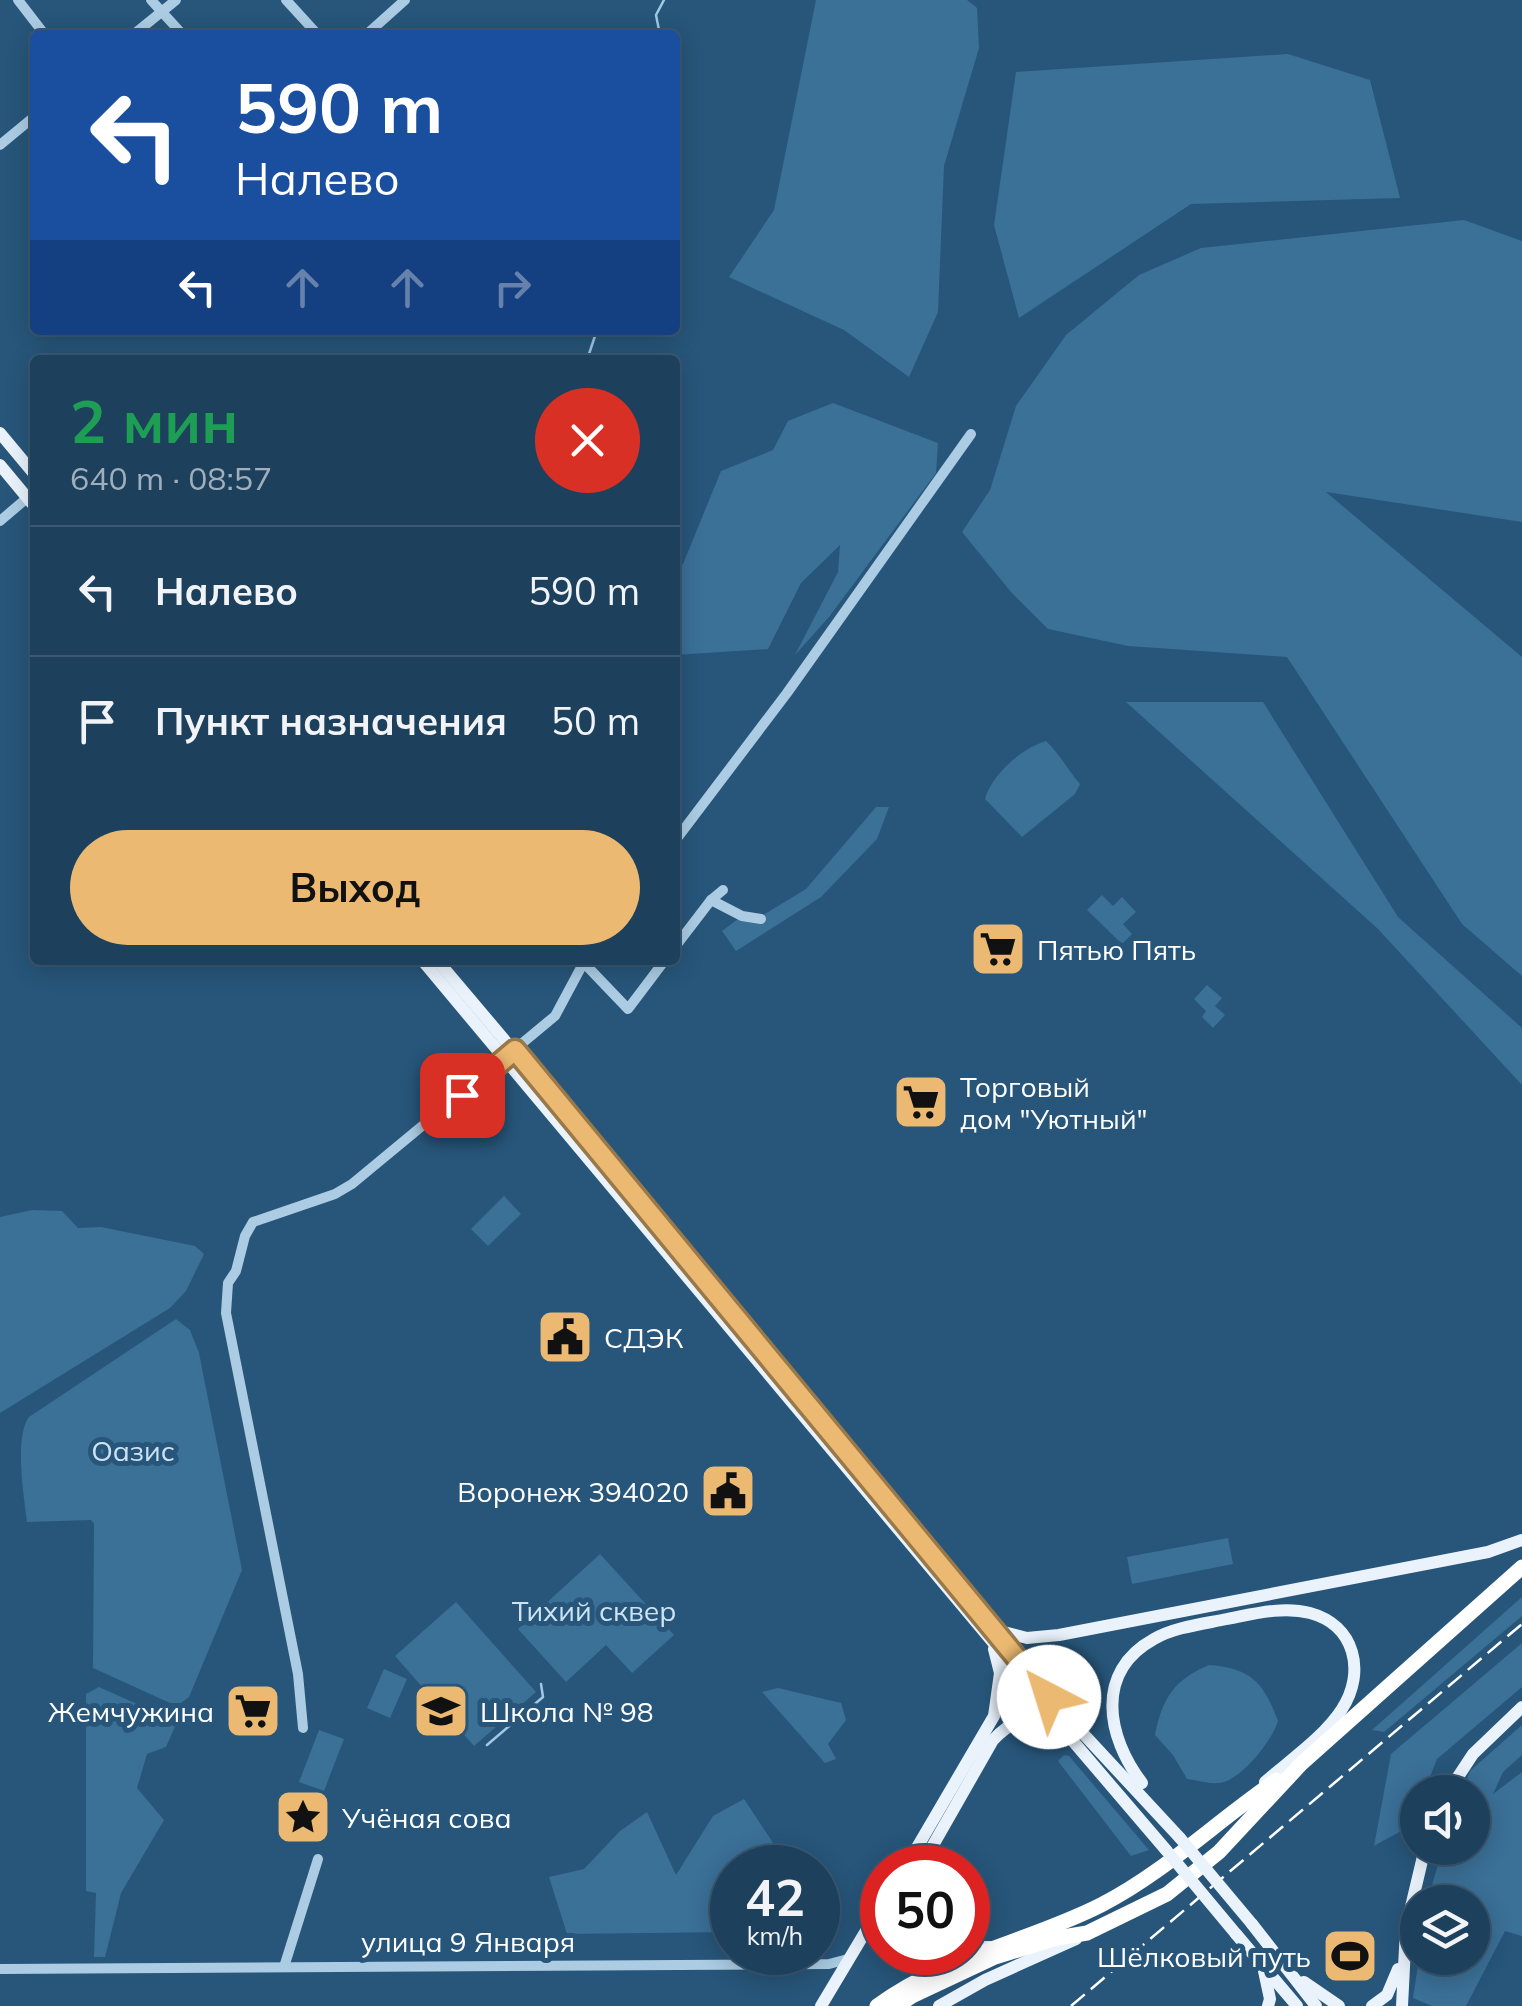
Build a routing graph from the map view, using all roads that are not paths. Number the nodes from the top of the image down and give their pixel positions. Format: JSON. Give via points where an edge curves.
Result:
{"nodes":[{"id":1,"x":18,"y":0,"type":"edge"},
{"id":2,"x":152,"y":0,"type":"edge"},
{"id":3,"x":176,"y":0,"type":"edge"},
{"id":4,"x":286,"y":0,"type":"edge"},
{"id":5,"x":404,"y":0,"type":"edge"},
{"id":6,"x":161,"y":12,"type":"junction"},
{"id":7,"x":41,"y":30,"type":"edge"},
{"id":8,"x":139,"y":30,"type":"edge"},
{"id":9,"x":179,"y":30,"type":"edge"},
{"id":10,"x":313,"y":30,"type":"edge"},
{"id":11,"x":371,"y":30,"type":"edge"},
{"id":12,"x":30,"y":120,"type":"edge"},
{"id":13,"x":0,"y":145,"type":"edge"},
{"id":14,"x":0,"y":433,"type":"edge"},
{"id":15,"x":971,"y":434,"type":"dead end"},
{"id":16,"x":0,"y":465,"type":"edge"},
{"id":17,"x":30,"y":469,"type":"edge"},
{"id":18,"x":30,"y":502,"type":"edge"},
{"id":19,"x":30,"y":504,"type":"edge"},
{"id":20,"x":0,"y":521,"type":"edge"},
{"id":21,"x":680,"y":834,"type":"edge"},
{"id":22,"x":723,"y":890,"type":"dead end"},
{"id":23,"x":711,"y":900,"type":"junction"},
{"id":24,"x":761,"y":919,"type":"dead end"},
{"id":25,"x":680,"y":940,"type":"edge"},
{"id":26,"x":582,"y":965,"type":"edge"},
{"id":27,"x":588,"y":965,"type":"edge"},
{"id":28,"x":661,"y":965,"type":"edge"},
{"id":29,"x":439,"y":968,"type":"edge"},
{"id":30,"x":510,"y":1055,"type":"junction"},
{"id":31,"x":1522,"y":1540,"type":"edge"},
{"id":32,"x":1522,"y":1567,"type":"edge"},
{"id":33,"x":990,"y":1632,"type":"junction"},
{"id":34,"x":1522,"y":1706,"type":"edge"},
{"id":35,"x":303,"y":1728,"type":"dead end"},
{"id":36,"x":1073,"y":1739,"type":"junction"},
{"id":37,"x":1301,"y":1764,"type":"junction"},
{"id":38,"x":1460,"y":1775,"type":"edge"},
{"id":39,"x":1231,"y":1811,"type":"junction"},
{"id":40,"x":1171,"y":1826,"type":"junction"},
{"id":41,"x":918,"y":1845,"type":"edge"},
{"id":42,"x":933,"y":1845,"type":"edge"},
{"id":43,"x":318,"y":1859,"type":"dead end"},
{"id":44,"x":1086,"y":1934,"type":"junction"},
{"id":45,"x":860,"y":1941,"type":"edge"},
{"id":46,"x":990,"y":1947,"type":"edge"},
{"id":47,"x":852,"y":1955,"type":"junction"},
{"id":48,"x":1400,"y":1955,"type":"edge"},
{"id":49,"x":1255,"y":1956,"type":"junction"},
{"id":50,"x":840,"y":1962,"type":"edge"},
{"id":51,"x":1283,"y":1963,"type":"junction"},
{"id":52,"x":710,"y":1964,"type":"edge"},
{"id":53,"x":284,"y":1967,"type":"junction"},
{"id":54,"x":0,"y":1969,"type":"edge"},
{"id":55,"x":826,"y":1975,"type":"edge"},
{"id":56,"x":928,"y":1975,"type":"edge"},
{"id":57,"x":1404,"y":1975,"type":"edge"},
{"id":58,"x":832,"y":1988,"type":"junction"},
{"id":59,"x":821,"y":2006,"type":"edge"},
{"id":60,"x":876,"y":2006,"type":"edge"},
{"id":61,"x":897,"y":2006,"type":"edge"},
{"id":62,"x":939,"y":2006,"type":"edge"},
{"id":63,"x":1268,"y":2006,"type":"edge"},
{"id":64,"x":1298,"y":2006,"type":"edge"},
{"id":65,"x":1316,"y":2006,"type":"edge"},
{"id":66,"x":1338,"y":2006,"type":"edge"},
{"id":67,"x":1372,"y":2006,"type":"edge"},
{"id":68,"x":1402,"y":2006,"type":"edge"}],
"edges":[{"from":1,"to":7,"type":"street"},
{"from":2,"to":6,"type":"street"},
{"from":3,"to":6,"type":"street"},
{"from":4,"to":10,"type":"street"},
{"from":5,"to":11,"type":"street"},
{"from":6,"to":8,"type":"street"},
{"from":6,"to":9,"type":"street"},
{"from":12,"to":13,"type":"street"},
{"from":14,"to":17,"type":"main road"},
{"from":15,"to":21,"type":"street"},
{"from":16,"to":18,"type":"main road"},
{"from":19,"to":20,"type":"street"},
{"from":22,"to":23,"type":"street"},
{"from":23,"to":24,"type":"street"},
{"from":23,"to":25,"type":"street"},
{"from":26,"to":30,"type":"street","via":[[555,1016]]},
{"from":27,"to":28,"type":"street","via":[[628,1009]]},
{"from":29,"to":30,"type":"main road"},
{"from":30,"to":33,"type":"main road"},
{"from":30,"to":35,"type":"street","via":[[352,1184],[253,1222],[228,1284],[226,1313]]},
{"from":31,"to":33,"type":"main road","via":[[1470,1556],[1059,1635]]},
{"from":32,"to":37,"type":"highway"},
{"from":33,"to":36,"type":"main road","via":[[1018,1678]]},
{"from":33,"to":40,"type":"main road"},
{"from":33,"to":41,"type":"main road","via":[[1000,1674],[994,1716]]},
{"from":34,"to":38,"type":"main road"},
{"from":36,"to":42,"type":"main road","via":[[1040,1718],[1004,1727]]},
{"from":36,"to":49,"type":"main road","bridge":true},
{"from":37,"to":39,"type":"highway"},
{"from":37,"to":44,"type":"highway","via":[[1219,1852],[1167,1894]]},
{"from":39,"to":40,"type":"main road","via":[[1329,1726],[1348,1699],[1356,1672],[1350,1645],[1342,1632],[1312,1614],[1278,1610],[1189,1627],[1155,1638],[1128,1662],[1114,1692],[1114,1730],[1125,1760]]},
{"from":39,"to":46,"type":"highway","via":[[1125,1892],[1068,1921]]},
{"from":40,"to":51,"type":"main road","bridge":true},
{"from":43,"to":53,"type":"street"},
{"from":44,"to":61,"type":"highway","via":[[994,1957]]},
{"from":44,"to":62,"type":"main road"},
{"from":45,"to":47,"type":"main road"},
{"from":47,"to":50,"type":"street","name":"улица 9 Января"},
{"from":47,"to":58,"type":"main road"},
{"from":48,"to":67,"type":"main road","via":[[1387,1995]]},
{"from":49,"to":63,"type":"main road","via":[[1267,1978]]},
{"from":49,"to":64,"type":"main road"},
{"from":51,"to":65,"type":"main road"},
{"from":51,"to":66,"type":"main road"},
{"from":52,"to":53,"type":"street","name":"улица 9 Января"},
{"from":53,"to":54,"type":"street","name":"улица 9 Января"},
{"from":55,"to":58,"type":"street"},
{"from":56,"to":60,"type":"highway"},
{"from":57,"to":68,"type":"main road"},
{"from":58,"to":59,"type":"main road"}]}
